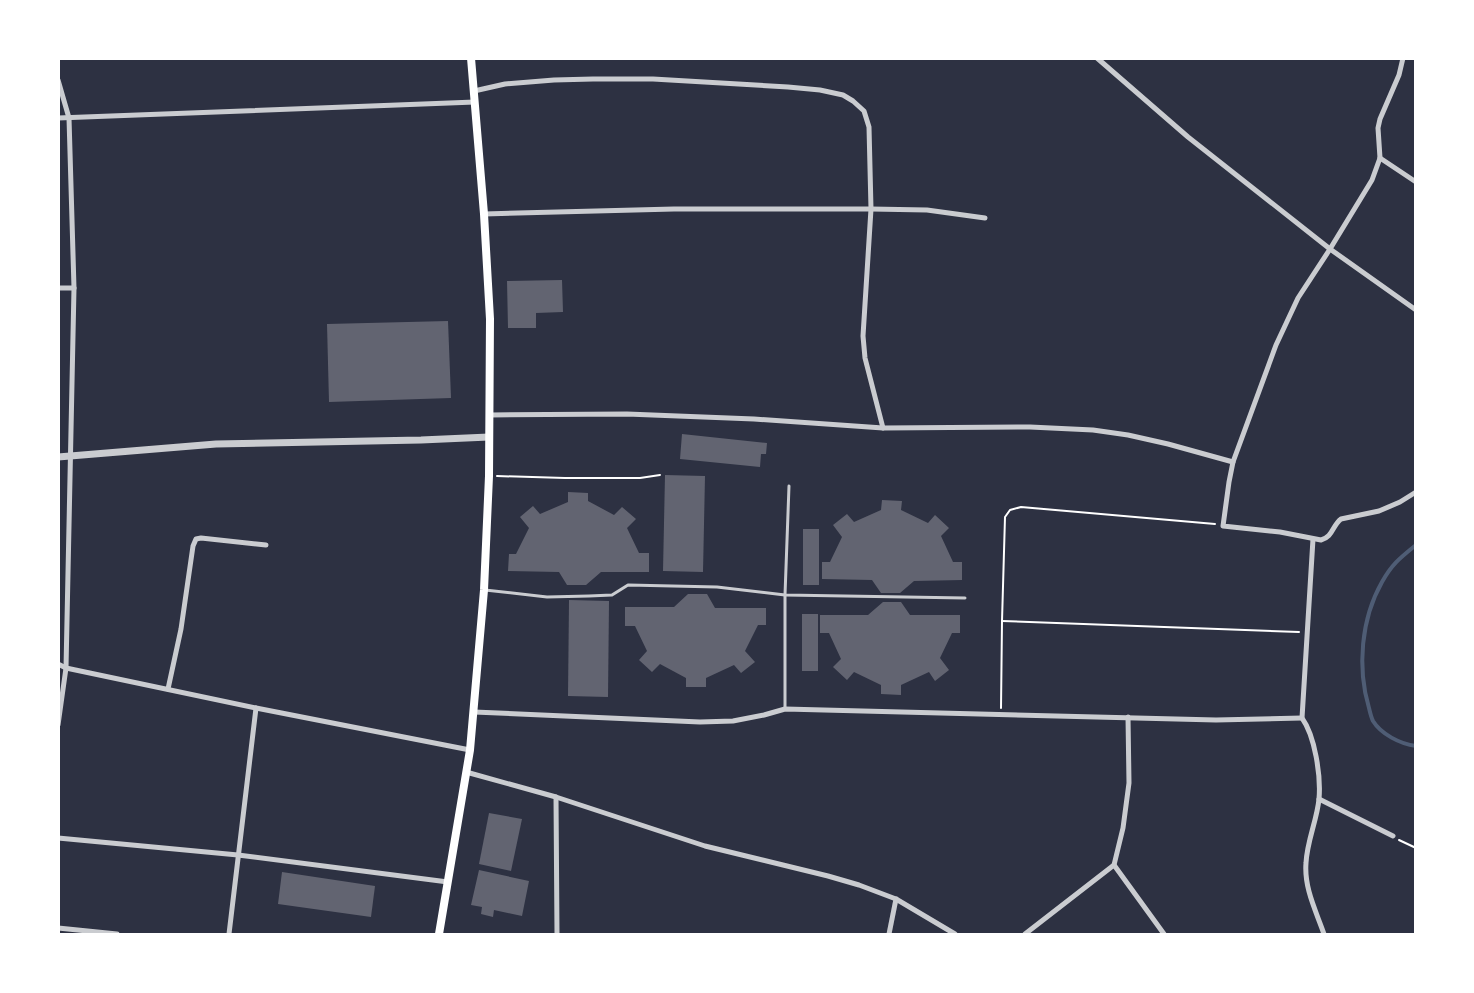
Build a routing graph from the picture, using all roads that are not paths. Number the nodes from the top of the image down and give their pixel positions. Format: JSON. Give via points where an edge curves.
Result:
{"nodes":[{"id":1,"x":471,"y":58,"type":"edge"},
{"id":2,"x":1097,"y":58,"type":"edge"},
{"id":3,"x":1402,"y":58,"type":"edge"},
{"id":4,"x":58,"y":80,"type":"edge"},
{"id":5,"x":474,"y":91,"type":"junction"},
{"id":6,"x":475,"y":102,"type":"junction"},
{"id":7,"x":58,"y":118,"type":"edge"},
{"id":8,"x":69,"y":118,"type":"junction"},
{"id":9,"x":1380,"y":158,"type":"junction"},
{"id":10,"x":1416,"y":182,"type":"edge"},
{"id":11,"x":870,"y":209,"type":"junction"},
{"id":12,"x":484,"y":214,"type":"junction"},
{"id":13,"x":986,"y":218,"type":"dead end"},
{"id":14,"x":1330,"y":249,"type":"junction"},
{"id":15,"x":58,"y":288,"type":"edge"},
{"id":16,"x":74,"y":288,"type":"junction"},
{"id":17,"x":1416,"y":310,"type":"edge"},
{"id":18,"x":490,"y":415,"type":"junction"},
{"id":19,"x":883,"y":428,"type":"junction"},
{"id":20,"x":489,"y":436,"type":"junction"},
{"id":21,"x":70,"y":456,"type":"junction"},
{"id":22,"x":58,"y":457,"type":"edge"},
{"id":23,"x":1233,"y":462,"type":"junction"},
{"id":24,"x":789,"y":486,"type":"dead end"},
{"id":25,"x":1416,"y":492,"type":"edge"},
{"id":26,"x":1312,"y":539,"type":"junction"},
{"id":27,"x":266,"y":545,"type":"dead end"},
{"id":28,"x":484,"y":590,"type":"junction"},
{"id":29,"x":786,"y":595,"type":"junction"},
{"id":30,"x":965,"y":598,"type":"dead end"},
{"id":31,"x":58,"y":664,"type":"edge"},
{"id":32,"x":66,"y":668,"type":"junction"},
{"id":33,"x":168,"y":689,"type":"junction"},
{"id":34,"x":256,"y":708,"type":"junction"},
{"id":35,"x":785,"y":710,"type":"junction"},
{"id":36,"x":474,"y":712,"type":"junction"},
{"id":37,"x":1128,"y":717,"type":"junction"},
{"id":38,"x":1302,"y":718,"type":"junction"},
{"id":39,"x":58,"y":725,"type":"edge"},
{"id":40,"x":470,"y":750,"type":"junction"},
{"id":41,"x":466,"y":772,"type":"junction"},
{"id":42,"x":556,"y":797,"type":"junction"},
{"id":43,"x":1319,"y":799,"type":"junction"},
{"id":44,"x":1393,"y":836,"type":"road end"},
{"id":45,"x":58,"y":838,"type":"edge"},
{"id":46,"x":238,"y":855,"type":"junction"},
{"id":47,"x":1114,"y":865,"type":"junction"},
{"id":48,"x":448,"y":882,"type":"junction"},
{"id":49,"x":896,"y":898,"type":"junction"},
{"id":50,"x":58,"y":928,"type":"edge"},
{"id":51,"x":117,"y":934,"type":"edge"},
{"id":52,"x":229,"y":934,"type":"edge"},
{"id":53,"x":439,"y":934,"type":"edge"},
{"id":54,"x":557,"y":934,"type":"edge"},
{"id":55,"x":889,"y":934,"type":"edge"},
{"id":56,"x":955,"y":934,"type":"edge"},
{"id":57,"x":1025,"y":934,"type":"edge"},
{"id":58,"x":1164,"y":934,"type":"edge"},
{"id":59,"x":1324,"y":934,"type":"edge"}],
"edges":[{"from":1,"to":5,"type":"main road"},
{"from":2,"to":14,"type":"street","via":[[1188,137]]},
{"from":3,"to":9,"type":"street","via":[[1378,128]]},
{"from":4,"to":8,"type":"street"},
{"from":5,"to":6,"type":"main road"},
{"from":5,"to":11,"type":"street","via":[[505,84],[593,78],[788,87],[843,95],[864,111],[869,127]]},
{"from":6,"to":8,"type":"street"},
{"from":6,"to":12,"type":"main road"},
{"from":7,"to":8,"type":"street"},
{"from":8,"to":16,"type":"street"},
{"from":9,"to":10,"type":"street"},
{"from":9,"to":14,"type":"street","via":[[1372,180]]},
{"from":11,"to":12,"type":"street"},
{"from":11,"to":13,"type":"street","via":[[927,210]]},
{"from":11,"to":19,"type":"street","via":[[863,336]]},
{"from":12,"to":18,"type":"main road"},
{"from":14,"to":17,"type":"street"},
{"from":14,"to":23,"type":"street","via":[[1298,298],[1276,345]]},
{"from":15,"to":16,"type":"street"},
{"from":16,"to":21,"type":"street"},
{"from":18,"to":19,"type":"street","via":[[627,414]]},
{"from":18,"to":20,"type":"main road"},
{"from":19,"to":23,"type":"street","via":[[1093,430],[1168,444]]},
{"from":20,"to":21,"type":"street","via":[[216,444]]},
{"from":20,"to":28,"type":"main road"},
{"from":21,"to":22,"type":"street"},
{"from":21,"to":32,"type":"street"},
{"from":23,"to":26,"type":"street","via":[[1223,526]]},
{"from":24,"to":29,"type":"lane"},
{"from":25,"to":26,"type":"street","via":[[1379,511],[1341,519],[1326,538]]},
{"from":26,"to":38,"type":"street"},
{"from":27,"to":33,"type":"street","via":[[196,539]]},
{"from":28,"to":29,"type":"lane","via":[[548,597],[589,596],[612,595],[628,585],[717,587]]},
{"from":28,"to":36,"type":"main road"},
{"from":29,"to":30,"type":"lane"},
{"from":29,"to":35,"type":"lane"},
{"from":31,"to":32,"type":"street"},
{"from":32,"to":33,"type":"street"},
{"from":32,"to":39,"type":"street"},
{"from":33,"to":34,"type":"street"},
{"from":34,"to":40,"type":"street"},
{"from":34,"to":46,"type":"street"},
{"from":35,"to":36,"type":"street","via":[[733,721],[700,722]]},
{"from":35,"to":37,"type":"street"},
{"from":36,"to":40,"type":"main road"},
{"from":37,"to":38,"type":"street"},
{"from":37,"to":47,"type":"street","via":[[1129,783]]},
{"from":38,"to":43,"type":"street","via":[[1312,738]]},
{"from":40,"to":41,"type":"main road"},
{"from":41,"to":42,"type":"street"},
{"from":41,"to":48,"type":"main road"},
{"from":42,"to":49,"type":"street","via":[[705,846],[828,876]]},
{"from":42,"to":54,"type":"street"},
{"from":43,"to":44,"type":"street"},
{"from":43,"to":59,"type":"street","via":[[1306,879]]},
{"from":45,"to":46,"type":"street"},
{"from":46,"to":48,"type":"street"},
{"from":46,"to":52,"type":"street"},
{"from":47,"to":57,"type":"street"},
{"from":47,"to":58,"type":"street"},
{"from":48,"to":53,"type":"main road"},
{"from":49,"to":55,"type":"street"},
{"from":49,"to":56,"type":"street"},
{"from":50,"to":51,"type":"street"}]}
